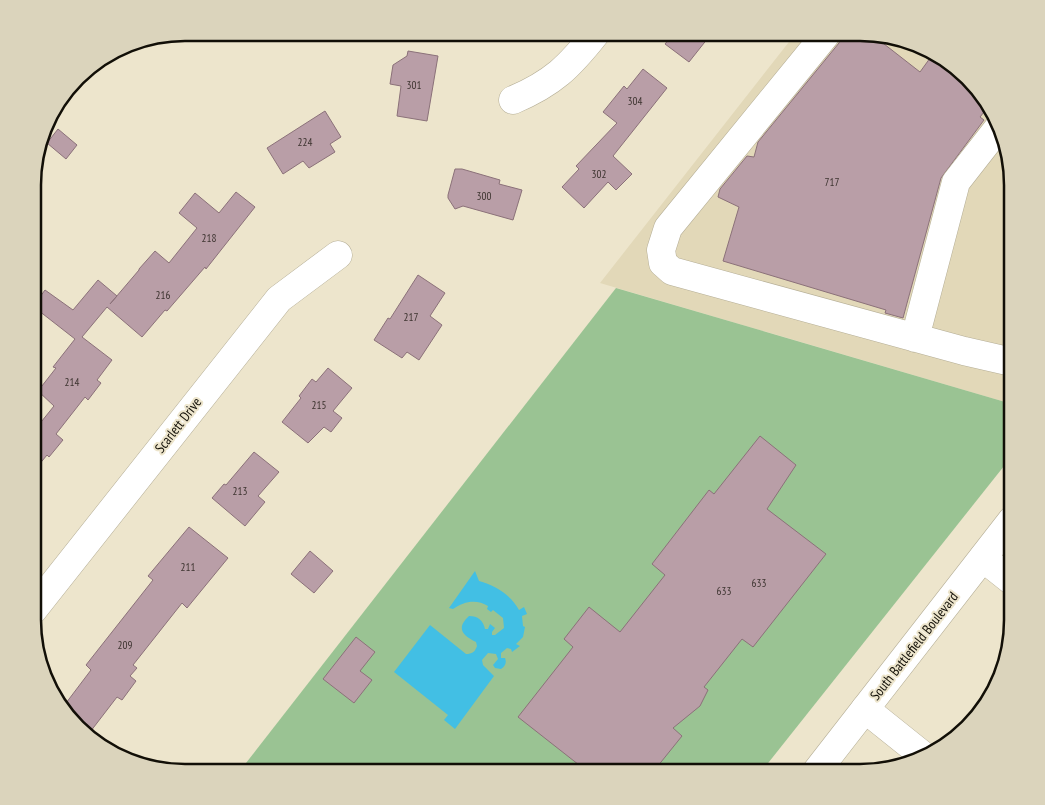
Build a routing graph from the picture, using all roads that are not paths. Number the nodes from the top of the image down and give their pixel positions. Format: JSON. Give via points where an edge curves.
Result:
{"nodes":[{"id":1,"x":589,"y":42,"type":"edge"},
{"id":2,"x":820,"y":42,"type":"edge"},
{"id":3,"x":513,"y":100,"type":"dead end"},
{"id":4,"x":994,"y":133,"type":"edge"},
{"id":5,"x":338,"y":255,"type":"dead end"},
{"id":6,"x":915,"y":338,"type":"junction"},
{"id":7,"x":1004,"y":360,"type":"edge"},
{"id":8,"x":1003,"y":532,"type":"edge"},
{"id":9,"x":983,"y":558,"type":"junction"},
{"id":10,"x":1003,"y":574,"type":"edge"},
{"id":11,"x":42,"y":599,"type":"edge"},
{"id":12,"x":865,"y":709,"type":"junction"},
{"id":13,"x":918,"y":751,"type":"edge"},
{"id":14,"x":822,"y":764,"type":"edge"}],
"edges":[{"from":1,"to":3,"type":"street","via":[[567,67],[545,85]]},
{"from":2,"to":6,"type":"street","via":[[668,228],[661,250],[663,263],[672,272]]},
{"from":4,"to":6,"type":"street","via":[[956,182]]},
{"from":5,"to":11,"type":"street","name":"Scarlett Drive","via":[[279,299]]},
{"from":6,"to":7,"type":"street"},
{"from":8,"to":9,"type":"street","name":"South Battlefield Boulevard"},
{"from":9,"to":10,"type":"street"},
{"from":9,"to":12,"type":"street","name":"South Battlefield Boulevard"},
{"from":12,"to":13,"type":"street"},
{"from":12,"to":14,"type":"street","name":"South Battlefield Boulevard"}]}
